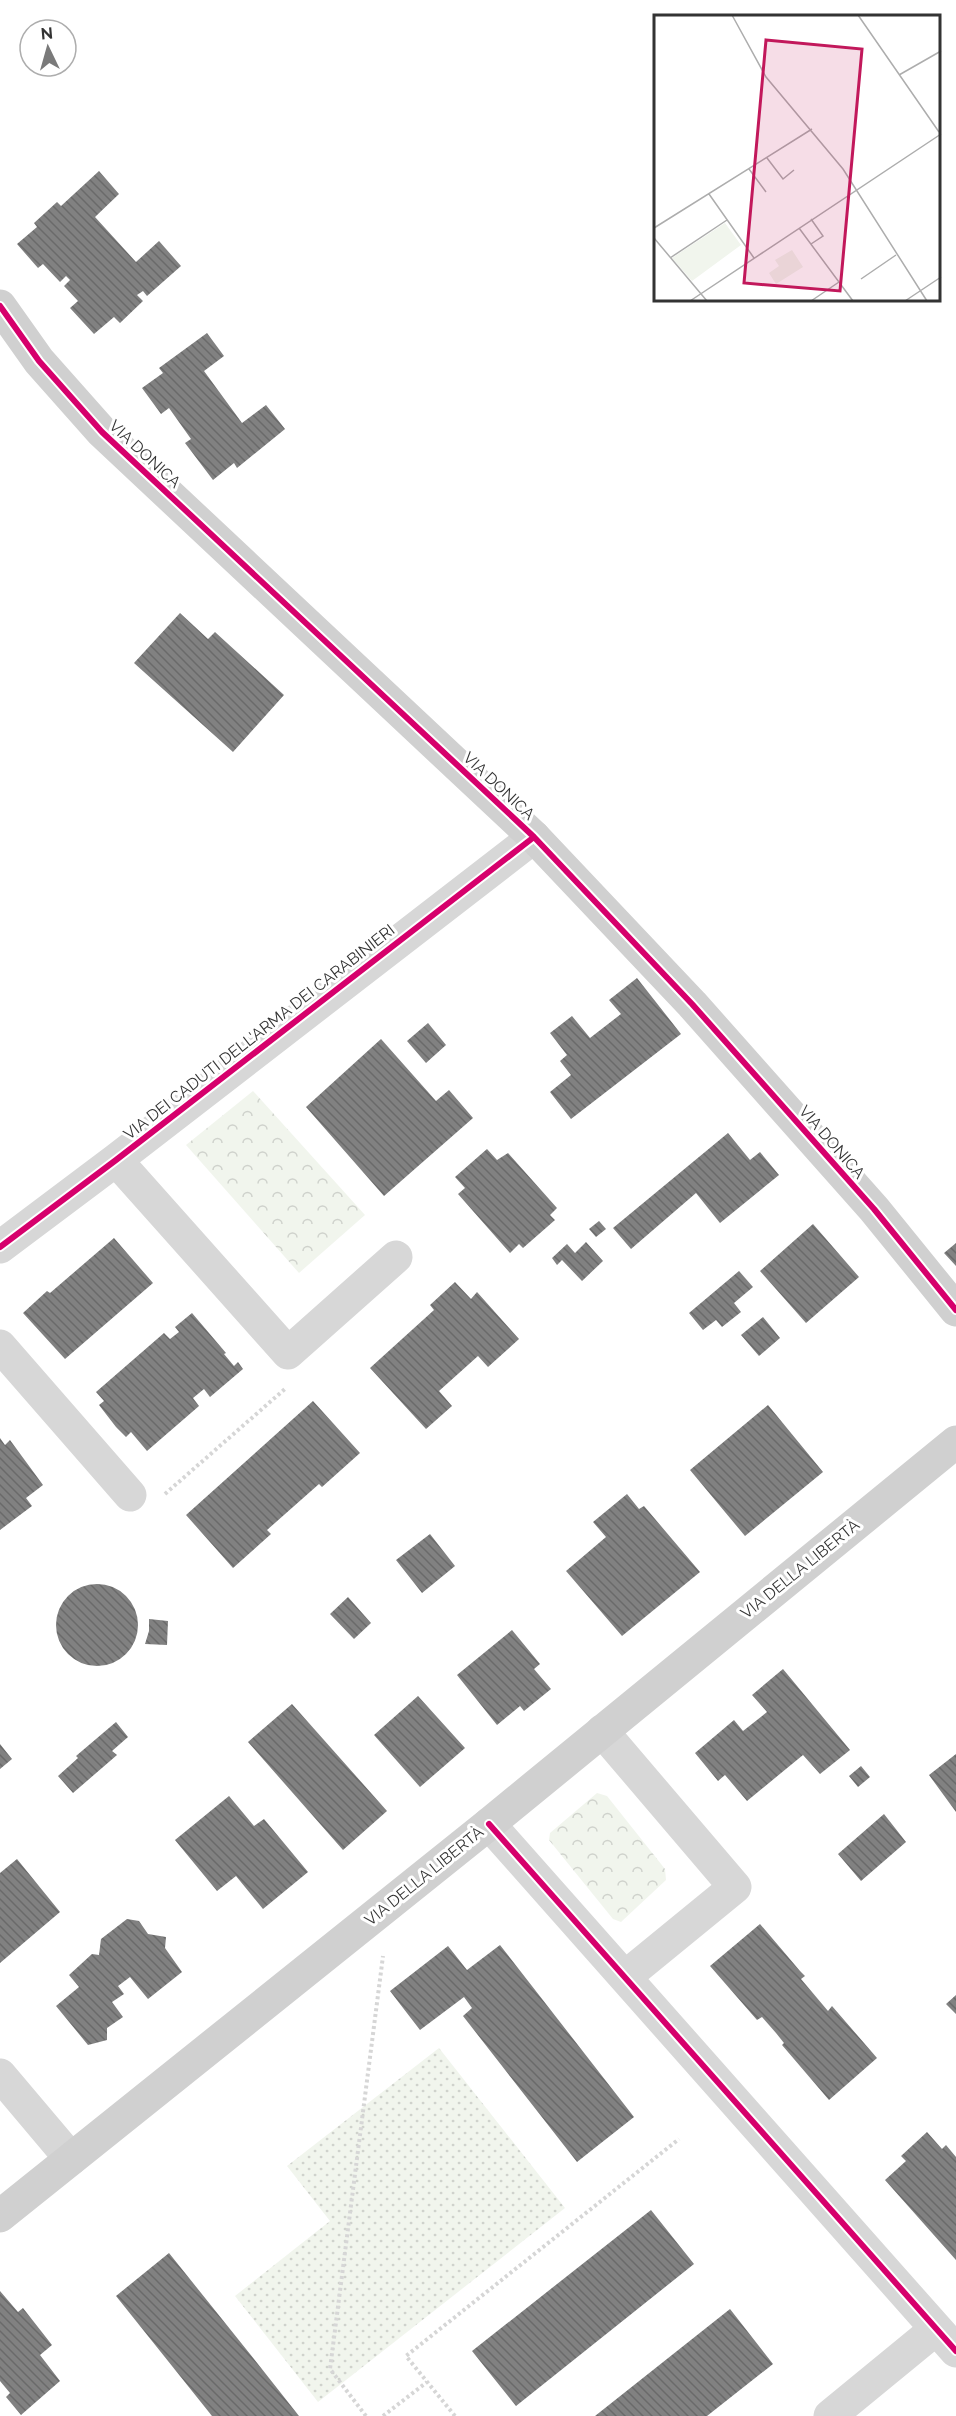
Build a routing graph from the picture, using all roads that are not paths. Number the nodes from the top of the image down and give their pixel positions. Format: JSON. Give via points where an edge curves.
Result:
{"nodes":[{"id":1,"x":0,"y":306,"type":"edge"},
{"id":2,"x":534,"y":837,"type":"junction"},
{"id":3,"x":116,"y":1160,"type":"junction"},
{"id":4,"x":0,"y":1246,"type":"edge"},
{"id":5,"x":396,"y":1257,"type":"dead end"},
{"id":6,"x":956,"y":1310,"type":"edge"},
{"id":7,"x":0,"y":1346,"type":"edge"},
{"id":8,"x":956,"y":1442,"type":"edge"},
{"id":9,"x":130,"y":1495,"type":"road end"},
{"id":10,"x":602,"y":1731,"type":"junction"},
{"id":11,"x":489,"y":1824,"type":"junction"},
{"id":12,"x":625,"y":1977,"type":"junction"},
{"id":13,"x":0,"y":2075,"type":"edge"},
{"id":14,"x":71,"y":2159,"type":"junction"},
{"id":15,"x":0,"y":2216,"type":"edge"},
{"id":16,"x":946,"y":2340,"type":"edge"},
{"id":17,"x":830,"y":2416,"type":"edge"}],
"edges":[{"from":1,"to":2,"type":"street","name":"VIA DONICA","via":[[39,361],[102,432]]},
{"from":2,"to":3,"type":"street","name":"VIA DEI CADUTI DELL'ARMA DEI CARABINIERI"},
{"from":2,"to":6,"type":"street","name":"VIA DONICA","via":[[692,1004],[874,1209]]},
{"from":3,"to":4,"type":"street","name":"VIA DEI CADUTI DELL'ARMA DEI CARABINIERI"},
{"from":3,"to":5,"type":"street","name":"VIA DEI CADUTI DELL'ARMA DEI CARABINIERI","via":[[288,1353]]},
{"from":7,"to":9,"type":"street"},
{"from":8,"to":10,"type":"street","name":"VIA DELLA LIBERTÀ"},
{"from":10,"to":11,"type":"street","name":"VIA DELLA LIBERTÀ"},
{"from":10,"to":12,"type":"street","via":[[735,1887]]},
{"from":11,"to":12,"type":"street"},
{"from":11,"to":14,"type":"street","name":"VIA DELLA LIBERTÀ"},
{"from":12,"to":16,"type":"street"},
{"from":13,"to":14,"type":"street"},
{"from":14,"to":15,"type":"street","name":"VIA DELLA LIBERTÀ"},
{"from":16,"to":17,"type":"street"}]}
